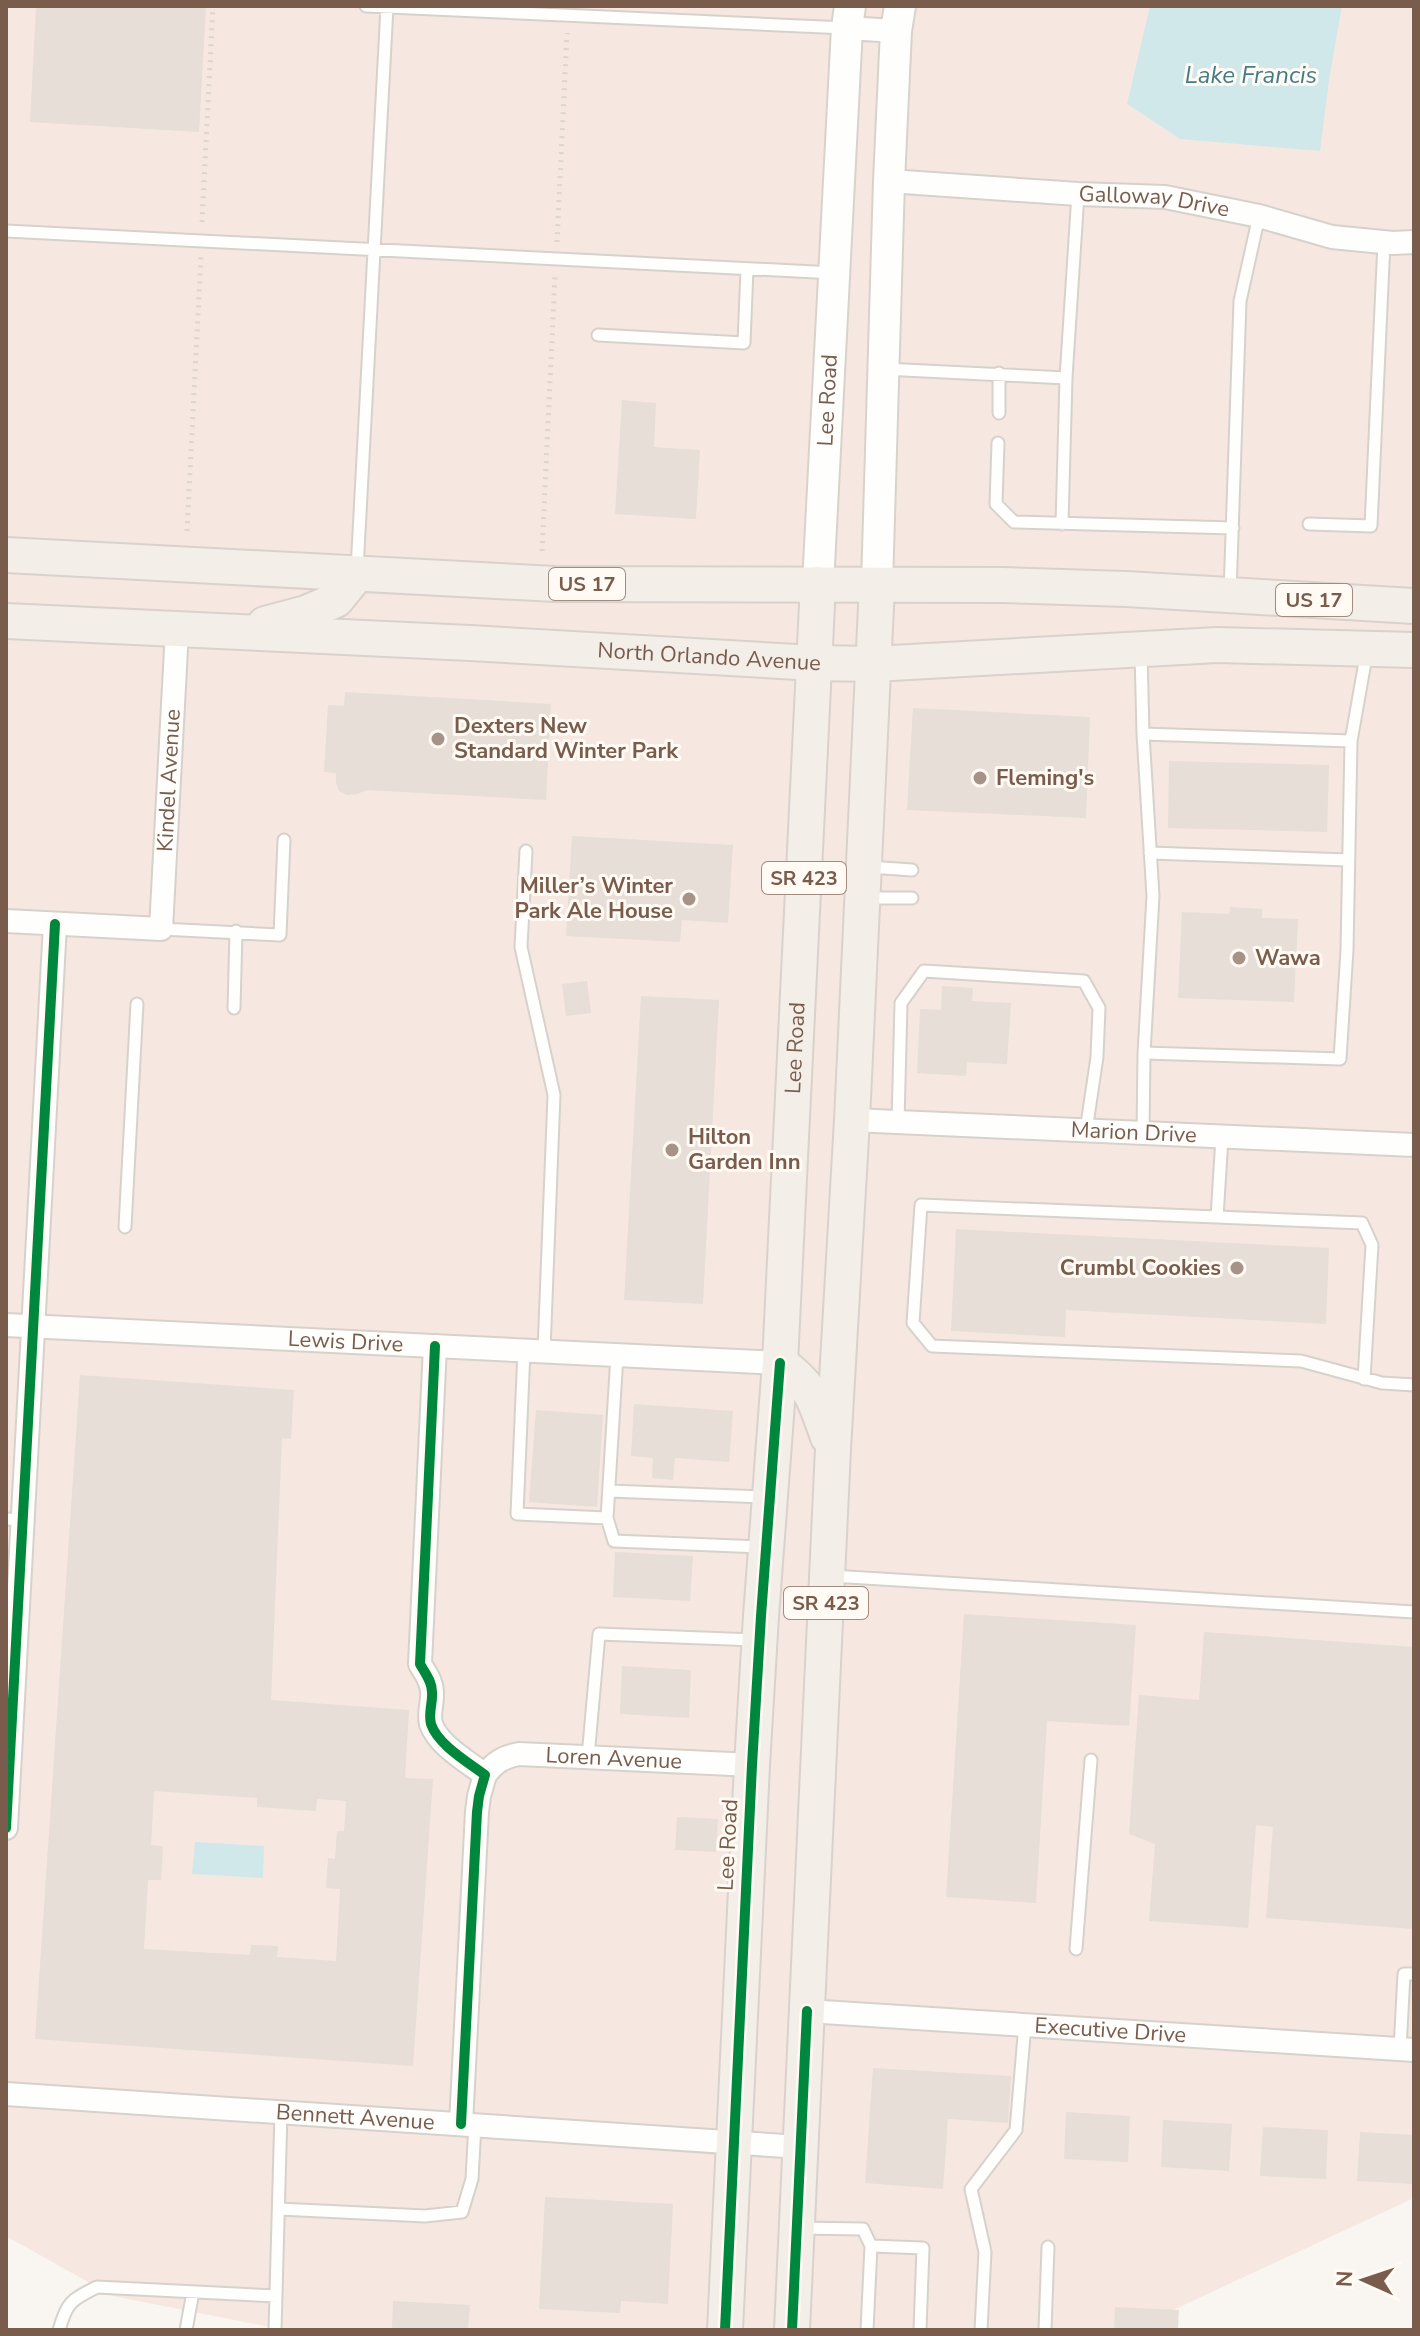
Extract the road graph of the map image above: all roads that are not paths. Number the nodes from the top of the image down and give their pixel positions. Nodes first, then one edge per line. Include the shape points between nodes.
1 (366, 6) edge
2 (387, 7) edge
3 (848, 17) edge
4 (898, 18) edge
5 (889, 181) junction
6 (1078, 194) junction
7 (1259, 216) junction
8 (6, 231) edge
9 (1384, 242) junction
10 (1414, 242) edge
11 (374, 250) junction
12 (747, 269) junction
13 (834, 274) junction
14 (598, 335) dead end
15 (883, 369) junction
16 (999, 373) junction
17 (1066, 378) junction
18 (999, 413) dead end
19 (998, 443) dead end
20 (1062, 524) junction
21 (1309, 524) dead end
22 (1233, 528) junction
23 (6, 555) edge
24 (357, 574) junction
25 (818, 584) junction
26 (877, 585) junction
27 (1230, 596) junction
28 (1414, 606) edge
29 (6, 621) edge
30 (177, 630) junction
31 (235, 633) junction
32 (1367, 648) junction
33 (1141, 649) junction
34 (1414, 650) edge
35 (815, 663) junction
36 (874, 664) junction
37 (1143, 734) junction
38 (1351, 741) junction
39 (284, 840) dead end
40 (526, 851) dead end
41 (1150, 853) junction
42 (1348, 860) junction
43 (912, 870) dead end
44 (864, 882) junction
45 (912, 898) dead end
46 (6, 921) edge
47 (55, 924) junction
48 (161, 929) junction
49 (236, 931) junction
50 (137, 1004) dead end
51 (234, 1008) dead end
52 (1144, 1053) junction
53 (852, 1120) junction
54 (898, 1122) junction
55 (1086, 1132) junction
56 (1143, 1134) junction
57 (1222, 1138) junction
58 (1414, 1145) edge
59 (1217, 1217) junction
60 (125, 1227) dead end
61 (6, 1325) edge
62 (34, 1326) junction
63 (435, 1346) junction
64 (534, 1351) junction
65 (617, 1355) junction
66 (780, 1363) junction
67 (1364, 1379) junction
68 (1414, 1385) edge
69 (833, 1449) junction
70 (609, 1491) junction
71 (770, 1497) junction
72 (607, 1518) junction
73 (14, 1519) edge
74 (766, 1547) junction
75 (827, 1576) junction
76 (1414, 1612) edge
77 (759, 1641) junction
78 (588, 1757) junction
79 (1091, 1760) dead end
80 (752, 1765) junction
81 (485, 1775) junction
82 (6, 1828) edge
83 (1076, 1949) dead end
84 (1414, 1974) edge
85 (807, 2011) junction
86 (1025, 2024) junction
87 (1407, 2050) edge
88 (6, 2094) edge
89 (281, 2112) junction
90 (468, 2124) junction
91 (734, 2141) junction
92 (800, 2147) junction
93 (279, 2209) junction
94 (796, 2227) junction
95 (871, 2246) junction
96 (1048, 2247) dead end
97 (193, 2292) junction
98 (276, 2296) junction
99 (59, 2330) edge
100 (186, 2330) edge
101 (275, 2330) edge
102 (725, 2330) edge
103 (792, 2330) edge
104 (867, 2330) edge
105 (920, 2330) edge
106 (981, 2330) edge
107 (1045, 2330) edge

1 - 2 lane
2 - 3 lane via 568,15
2 - 11 lane
3 - 4 street
3 - 13 street, Lee Road
4 - 5 street
5 - 6 street, Galloway Drive
5 - 15 street
6 - 7 street, Galloway Drive via 1165,197
6 - 17 lane
7 - 9 street, Galloway Drive via 1332,237
7 - 22 lane via 1240,301
8 - 11 lane
9 - 10 street, Galloway Drive
9 - 21 lane via 1371,526
11 - 12 lane
11 - 24 lane
12 - 13 lane
12 - 14 lane via 744,343
13 - 25 street, Lee Road
15 - 16 lane
15 - 26 street
16 - 17 lane
16 - 18 lane
17 - 20 lane
19 - 20 lane via 996,504 1014,522
20 - 22 lane
22 - 27 lane
23 - 24 main road, US 17
24 - 25 main road, US 17 via 555,584
24 - 31 main road via 336,600
25 - 26 main road, US 17
25 - 35 main road, Lee Road / SR 423
26 - 27 main road, US 17
26 - 36 main road, SR 423
27 - 28 main road, US 17
29 - 30 main road, North Orlando Avenue / US 17
30 - 31 main road, North Orlando Avenue / US 17
30 - 48 street, Kindel Avenue
31 - 35 main road, North Orlando Avenue / US 17
32 - 33 main road, North Orlando Avenue / US 17
32 - 34 main road, North Orlando Avenue / US 17
32 - 38 lane
33 - 36 main road, North Orlando Avenue / US 17
33 - 37 lane
35 - 36 main road, North Orlando Avenue / US 17
35 - 66 main road, Lee Road / SR 423
36 - 44 main road, SR 423
37 - 38 lane
37 - 41 lane
38 - 42 lane
39 - 49 lane via 280,935
40 - 64 lane via 521,947 554,1095
41 - 42 lane
41 - 52 lane via 1153,896
42 - 52 lane via 1340,1059
43 - 44 lane
44 - 45 lane
44 - 53 main road, SR 423
46 - 47 street
47 - 48 street
47 - 62 street
48 - 49 lane
49 - 51 lane
50 - 60 lane
52 - 56 lane
53 - 54 street, Marion Drive
53 - 69 main road, SR 423
54 - 55 street, Marion Drive
54 - 55 lane via 901,1003 924,971 1084,981 1099,1008
55 - 56 street, Marion Drive
56 - 57 street, Marion Drive
57 - 58 street, Marion Drive
57 - 59 lane
59 - 67 lane via 1362,1223 1372,1245
59 - 67 lane via 921,1205 913,1323 932,1346 1301,1361
61 - 62 street, Lewis Drive
62 - 63 street, Lewis Drive
62 - 73 street
63 - 64 street, Lewis Drive
63 - 81 street via 420,1664 431,1686 432,1726
64 - 65 street, Lewis Drive
64 - 72 lane via 517,1514
65 - 66 street, Lewis Drive
65 - 70 lane
66 - 69 main road via 813,1395
66 - 71 main road, Lee Road / SR 423
67 - 68 lane
69 - 75 main road, SR 423
70 - 71 lane
70 - 72 lane
71 - 74 main road, Lee Road / SR 423
72 - 74 lane via 614,1541
73 - 82 street
74 - 77 main road, Lee Road / SR 423
75 - 76 lane
75 - 85 main road, SR 423
77 - 78 lane via 599,1634
77 - 80 main road, Lee Road / SR 423
78 - 80 street, Loren Avenue
78 - 81 street, Loren Avenue via 519,1754 493,1764
79 - 83 lane
80 - 91 main road, Lee Road / SR 423
81 - 90 street via 477,1812
84 - 87 lane via 1404,1974
85 - 86 street, Executive Drive
85 - 92 main road, SR 423
86 - 87 street, Executive Drive
86 - 106 lane via 1016,2130 971,2189 985,2252
88 - 89 street, Bennett Avenue
89 - 90 street, Bennett Avenue
89 - 93 lane
90 - 91 street, Bennett Avenue
90 - 93 lane via 472,2179 462,2212 425,2216
91 - 92 street, Bennett Avenue
91 - 102 main road, Lee Road / SR 423
92 - 94 main road, SR 423
93 - 98 lane
94 - 95 lane via 863,2229
94 - 103 main road, SR 423
95 - 104 lane
95 - 105 lane via 923,2248
96 - 107 lane
97 - 98 lane
97 - 99 lane via 97,2287 66,2306
97 - 100 lane
98 - 101 lane

